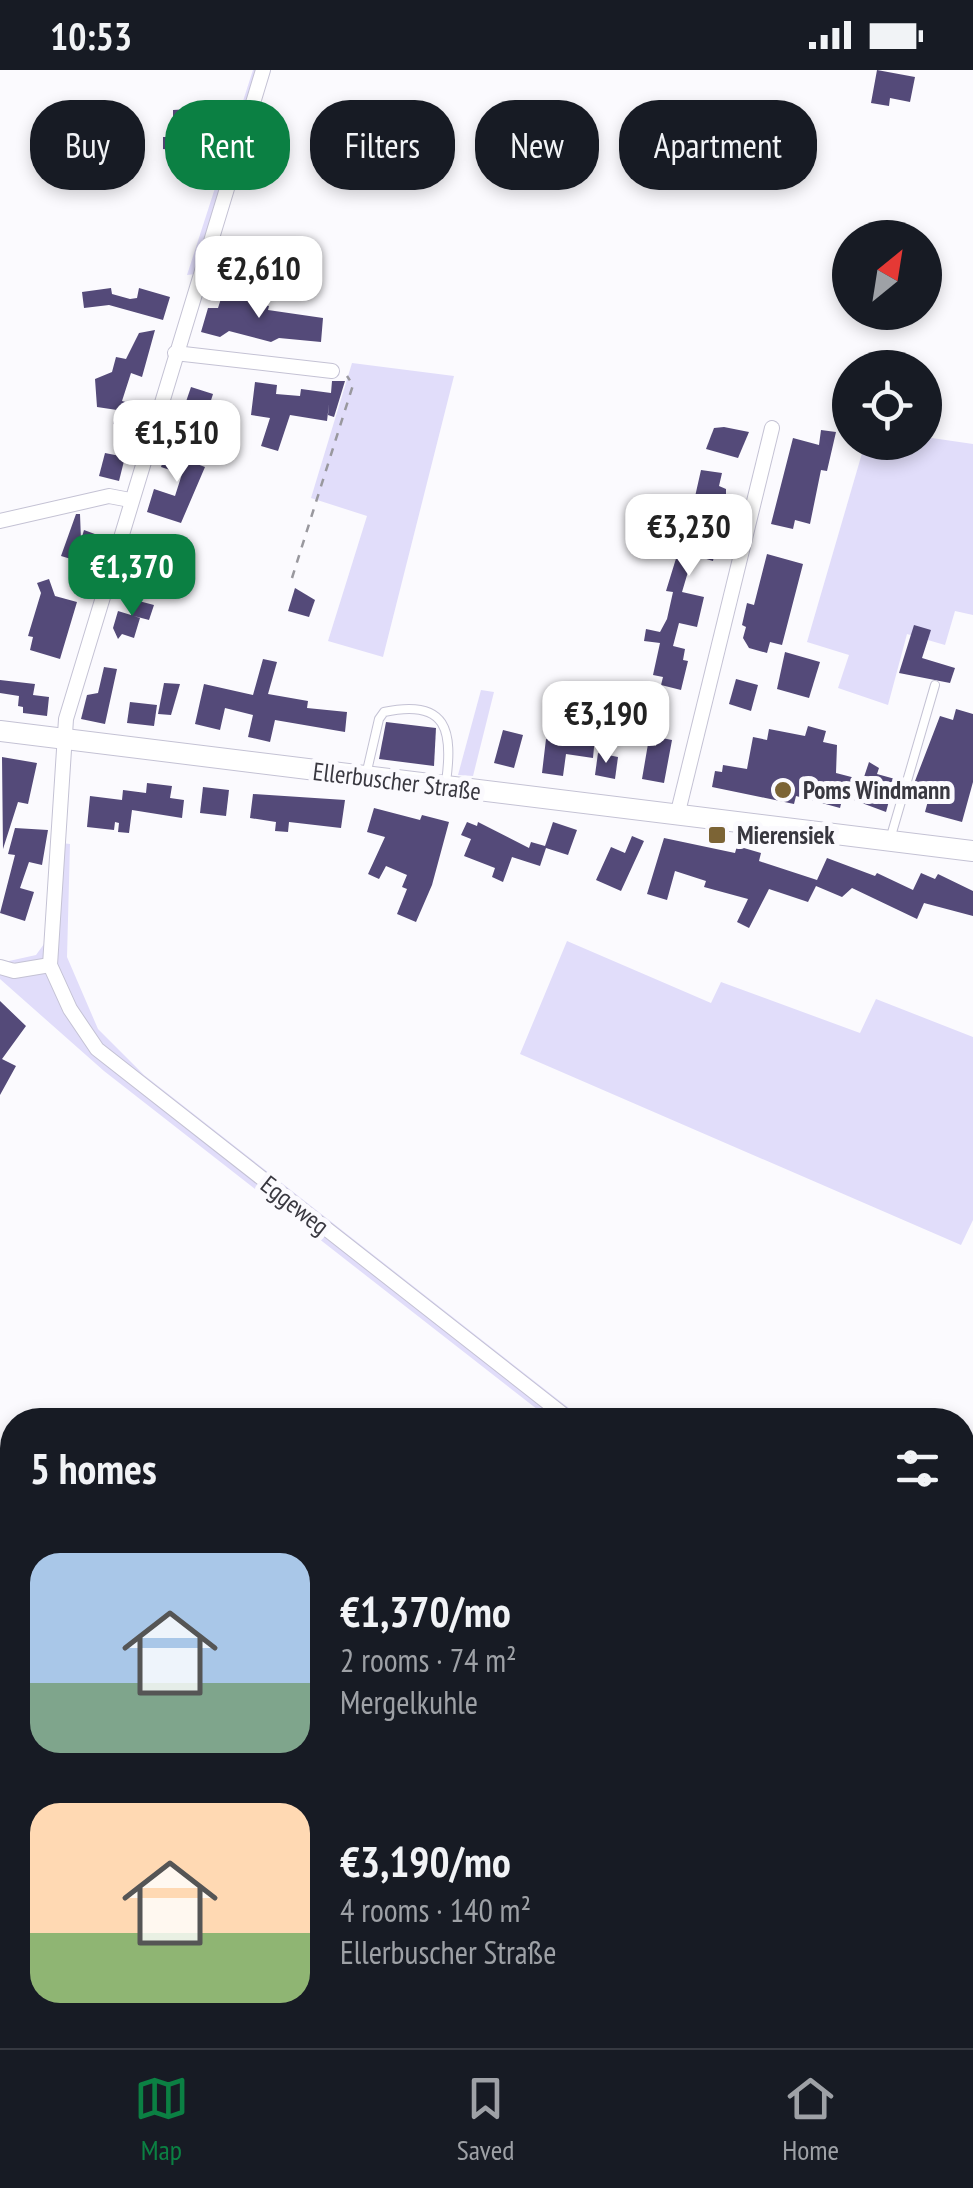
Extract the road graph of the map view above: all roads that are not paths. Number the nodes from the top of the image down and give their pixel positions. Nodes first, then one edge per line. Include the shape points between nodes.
1 (262, 70) edge
2 (175, 353) junction
3 (332, 371) road end
4 (772, 428) dead end
5 (130, 500) junction
6 (0, 521) edge
7 (934, 685) dead end
8 (0, 731) edge
9 (67, 740) junction
10 (366, 777) junction
11 (445, 787) junction
12 (677, 816) junction
13 (890, 841) junction
14 (973, 851) edge
15 (50, 965) junction
16 (0, 967) edge
17 (555, 1408) edge

1 - 2 street, Eggeweg
2 - 3 street
2 - 5 street, Eggeweg
4 - 12 street
5 - 6 street via 109,496
5 - 9 street, Eggeweg via 66,719
7 - 13 lane
8 - 9 main road, Ellerbuscher Straße
9 - 10 main road, Ellerbuscher Straße
9 - 15 street, Eggeweg
10 - 11 main road, Ellerbuscher Straße
10 - 11 lane via 379,719 395,710 438,717 446,725
11 - 12 main road, Ellerbuscher Straße
12 - 13 main road, Ellerbuscher Straße
13 - 14 main road, Ellerbuscher Straße
15 - 16 street via 14,972
15 - 17 street, Eggeweg via 98,1049

